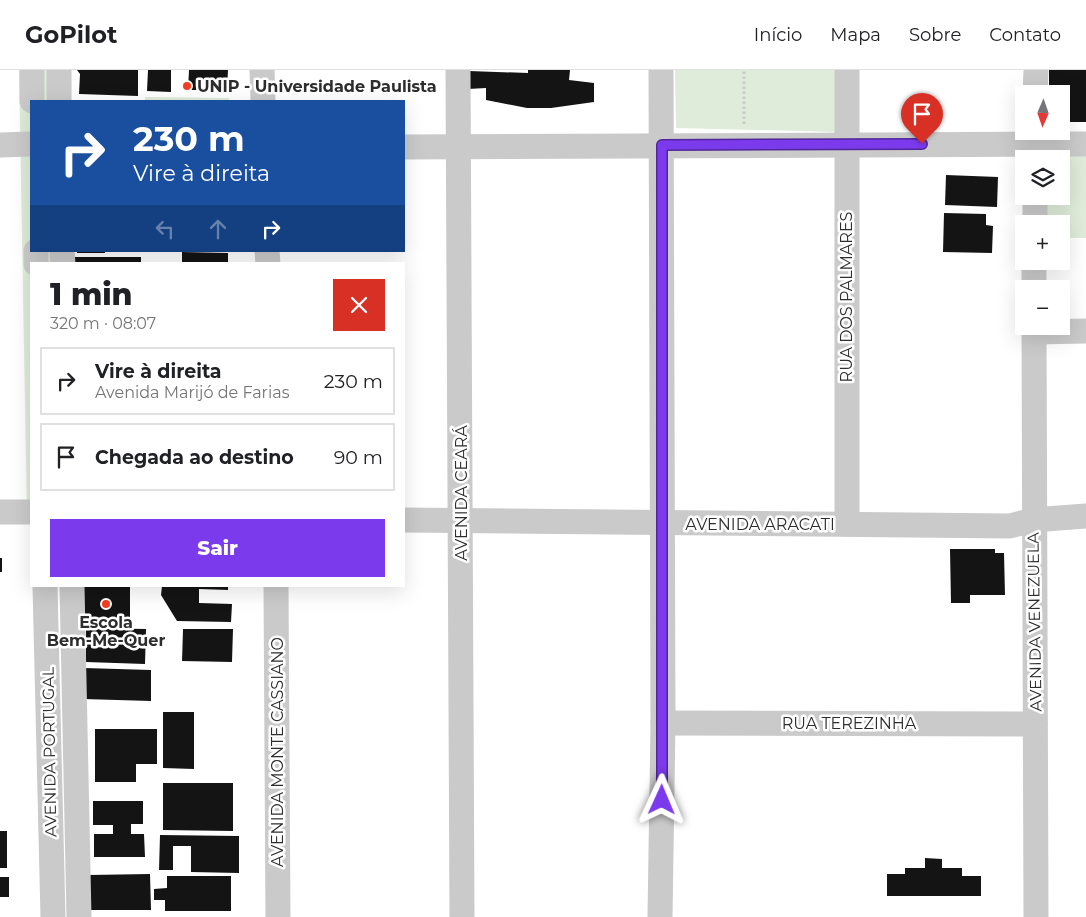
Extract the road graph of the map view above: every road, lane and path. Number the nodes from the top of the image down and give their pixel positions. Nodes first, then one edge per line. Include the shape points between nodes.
1 (32, 70) edge
2 (58, 70) edge
3 (262, 70) edge
4 (458, 70) edge
5 (661, 70) edge
6 (744, 70) edge
7 (847, 70) edge
8 (1036, 70) edge
9 (1035, 85) edge
10 (32, 100) edge
11 (59, 100) edge
12 (263, 100) edge
13 (744, 126) dead end
14 (30, 144) edge
15 (846, 144) junction
16 (1086, 144) edge
17 (662, 145) junction
18 (1035, 145) edge
19 (0, 146) edge
20 (458, 146) junction
21 (405, 147) edge
22 (1070, 330) edge
23 (1086, 331) edge
24 (1034, 335) edge
25 (0, 512) edge
26 (30, 512) edge
27 (1086, 516) edge
28 (405, 520) edge
29 (1033, 520) junction
30 (461, 522) junction
31 (661, 524) junction
32 (847, 524) junction
33 (45, 587) edge
34 (72, 587) edge
35 (276, 587) edge
36 (663, 723) junction
37 (1035, 724) junction
38 (53, 917) edge
39 (79, 917) edge
40 (278, 917) edge
41 (462, 917) edge
42 (660, 917) edge
43 (1036, 917) edge

1 - 10 street
2 - 11 street
3 - 12 street
4 - 20 street, AVENIDA CEARÁ
5 - 17 street
6 - 13 path
7 - 15 street, RUA DOS PALMARES
8 - 9 street
14 - 19 street
15 - 17 street
15 - 18 street
15 - 32 street, RUA DOS PALMARES
16 - 18 street
17 - 20 street
17 - 31 street
20 - 21 street
20 - 30 street, AVENIDA CEARÁ
22 - 23 street
24 - 29 street, AVENIDA VENEZUELA
25 - 26 street
27 - 29 street, AVENIDA ARACATI
28 - 30 street, AVENIDA ARACATI
29 - 32 street, AVENIDA ARACATI via 1010,526
29 - 37 street, AVENIDA VENEZUELA
30 - 31 street, AVENIDA ARACATI
30 - 41 street, AVENIDA CEARÁ
31 - 32 street, AVENIDA ARACATI
31 - 36 street
33 - 38 street, AVENIDA PORTUGAL
34 - 39 street, AVENIDA PORTUGAL
35 - 40 street, AVENIDA MONTE CASSIANO
36 - 37 street, RUA TEREZINHA
36 - 42 street
37 - 43 street, AVENIDA VENEZUELA

